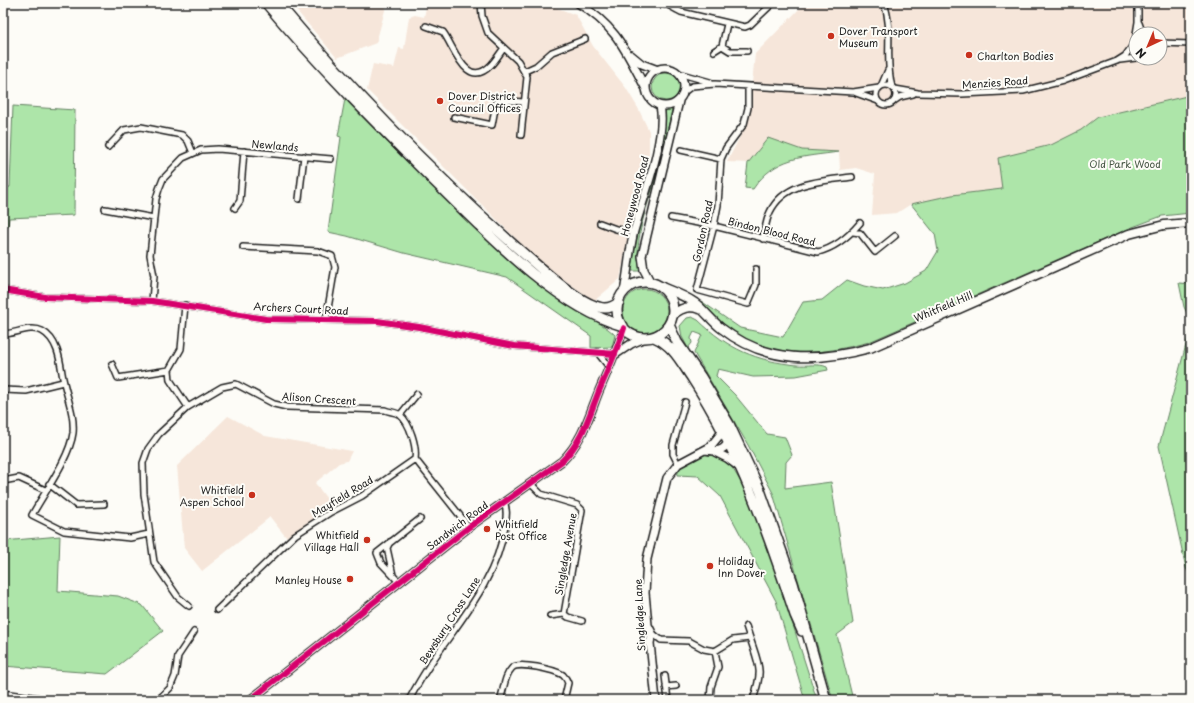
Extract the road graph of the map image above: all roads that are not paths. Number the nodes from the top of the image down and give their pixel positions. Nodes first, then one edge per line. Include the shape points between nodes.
1 (266, 3) edge
2 (278, 3) edge
3 (481, 3) edge
4 (578, 3) edge
5 (664, 3) edge
6 (679, 3) edge
7 (773, 3) edge
8 (884, 3) edge
9 (1138, 3) edge
10 (677, 10) junction
11 (1138, 22) junction
12 (727, 24) junction
13 (426, 26) dead end
14 (1137, 26) edge
15 (1140, 26) edge
16 (585, 40) dead end
17 (1168, 44) edge
18 (1191, 44) edge
19 (722, 46) junction
20 (504, 48) junction
21 (714, 51) dead end
22 (747, 51) dead end
23 (628, 52) junction
24 (1128, 52) edge
25 (1128, 59) edge
26 (1117, 61) junction
27 (888, 69) junction
28 (658, 70) junction
29 (525, 71) junction
30 (678, 73) junction
31 (715, 84) junction
32 (748, 86) junction
33 (880, 87) junction
34 (893, 88) junction
35 (646, 89) junction
36 (684, 92) junction
37 (853, 92) junction
38 (918, 93) junction
39 (679, 101) junction
40 (878, 101) junction
41 (523, 102) junction
42 (893, 102) junction
43 (660, 106) junction
44 (454, 117) dead end
45 (521, 135) dead end
46 (108, 147) dead end
47 (681, 150) dead end
48 (244, 151) junction
49 (193, 153) junction
50 (304, 156) junction
51 (331, 159) dead end
52 (721, 159) junction
53 (852, 177) dead end
54 (299, 199) dead end
55 (235, 208) dead end
56 (105, 209) dead end
57 (154, 218) junction
58 (671, 218) dead end
59 (600, 223) dead end
60 (860, 223) dead end
61 (1191, 223) edge
62 (714, 226) junction
63 (634, 232) junction
64 (853, 232) junction
65 (895, 236) dead end
66 (763, 239) junction
67 (243, 247) dead end
68 (756, 270) dead end
69 (655, 284) junction
70 (3, 290) edge
71 (624, 292) junction
72 (152, 300) junction
73 (619, 302) junction
74 (185, 305) junction
75 (594, 310) junction
76 (705, 313) junction
77 (672, 316) junction
78 (326, 320) junction
79 (669, 325) junction
80 (623, 327) junction
81 (3, 334) edge
82 (650, 337) junction
83 (597, 352) junction
84 (616, 354) junction
85 (112, 364) dead end
86 (609, 367) junction
87 (170, 370) junction
88 (63, 382) junction
89 (4, 390) dead end
90 (417, 394) dead end
91 (685, 402) dead end
92 (188, 407) junction
93 (400, 415) junction
94 (726, 428) junction
95 (729, 442) junction
96 (705, 450) junction
97 (715, 452) junction
98 (415, 459) junction
99 (678, 464) junction
100 (742, 470) junction
101 (3, 481) edge
102 (49, 484) junction
103 (531, 484) junction
104 (46, 490) junction
105 (504, 502) junction
106 (104, 504) dead end
107 (420, 519) dead end
108 (469, 527) junction
109 (149, 534) junction
110 (390, 542) junction
111 (393, 576) junction
112 (399, 582) junction
113 (189, 606) dead end
114 (217, 610) dead end
115 (564, 614) junction
116 (550, 616) dead end
117 (582, 622) dead end
118 (746, 626) dead end
119 (194, 632) dead end
120 (652, 633) junction
121 (750, 638) junction
122 (810, 647) junction
123 (714, 651) junction
124 (665, 676) dead end
125 (676, 686) dead end
126 (666, 687) junction
127 (3, 693) edge
128 (54, 700) edge
129 (158, 700) edge
130 (250, 700) edge
131 (409, 700) edge
132 (500, 700) edge
133 (564, 700) edge
134 (656, 700) edge
135 (668, 700) edge
136 (710, 700) edge
137 (753, 700) edge
138 (826, 700) edge

1 - 75 highway via 332,77 486,232 547,285
2 - 75 highway via 365,100 493,226 552,278
3 - 20 street via 484,26 491,37
4 - 23 street via 611,28
5 - 10 street
6 - 10 street
7 - 12 street via 750,25 744,27
8 - 27 street via 889,23
9 - 11 street
10 - 12 street
11 - 14 street
11 - 15 street
12 - 19 street
13 - 20 street via 443,32 464,68 473,72 488,67
16 - 29 street via 552,52 536,66
17 - 18 street
19 - 21 street
19 - 22 street via 730,51
20 - 29 street
23 - 28 street via 642,64
23 - 35 street
24 - 26 street, Menzies Road
25 - 26 street, Menzies Road
26 - 38 street, Menzies Road via 1063,81 1023,91
27 - 33 street
27 - 34 street
28 - 30 street via 669,68
28 - 35 street via 648,80
29 - 41 street via 527,80
30 - 31 street
30 - 36 street via 684,82
31 - 32 street
31 - 36 street via 692,86
32 - 37 street
32 - 52 street, Gordon Road via 748,108 744,124
33 - 34 street via 887,85
33 - 37 street
33 - 40 street via 876,93
34 - 38 street, Menzies Road
34 - 42 street via 896,97
35 - 43 street via 650,99
36 - 39 street
37 - 40 street
38 - 42 street, Menzies Road via 900,97
39 - 43 street via 670,106
39 - 69 street, Honeywood Road via 642,256 644,270
40 - 42 street via 886,105
41 - 44 street via 500,100 496,103 492,124
41 - 45 street
43 - 63 street, Honeywood Road via 662,124 658,144
46 - 49 street via 124,130 140,127 182,135
47 - 52 street
48 - 49 street, Newlands via 209,149
48 - 50 street, Newlands
48 - 55 street, Newlands via 240,201
49 - 57 street, Newlands via 175,165 163,180 156,199
50 - 51 street, Newlands
50 - 54 street, Newlands
52 - 62 street, Gordon Road
53 - 66 street via 806,184 790,190 771,211
56 - 57 street
57 - 72 street, Newlands via 150,255 154,276
58 - 62 street, Bindon Blood Road
59 - 63 street
60 - 64 street, Bindon Blood Road
61 - 76 main road, Whitfield Hill via 1164,225 1129,234 942,318 870,348 846,355 807,358 772,353 738,341
62 - 66 street, Bindon Blood Road
62 - 68 street, Gordon Road via 697,290 748,304 756,285
63 - 71 street, Honeywood Road
64 - 65 street via 860,233 875,252
64 - 66 street, Bindon Blood Road via 829,249 818,252
67 - 78 street via 318,251 332,256 335,267
69 - 71 highway via 637,284
69 - 76 main road, Whitfield Hill via 683,296
69 - 77 highway via 670,299 673,307
70 - 72 street, Archers Court Road via 45,296
71 - 73 highway
72 - 74 street, Archers Court Road
73 - 75 highway via 608,308
73 - 80 highway via 618,315
74 - 78 street, Archers Court Road via 266,319
74 - 87 street via 181,349
75 - 80 highway
76 - 77 main road, Whitfield Hill via 686,307
77 - 79 highway
78 - 83 street, Archers Court Road via 377,321 514,346
79 - 82 highway via 661,333
79 - 94 highway via 677,342 701,377
80 - 82 highway via 634,336
80 - 84 street, Sandwich Road
81 - 88 street via 30,330 44,332 52,340 59,355
82 - 84 street, Sandwich Road via 631,344
82 - 94 highway via 667,344 675,353
83 - 84 street, Archers Court Road
83 - 86 street
84 - 86 street, Sandwich Road
85 - 87 street via 118,378
86 - 103 street, Sandwich Road via 574,448 558,465
87 - 92 street via 170,380
88 - 89 street via 26,391
88 - 102 street via 71,410 73,433 65,456
90 - 93 street
91 - 99 street via 673,445 673,454
92 - 93 street, Alison Crescent via 215,390 236,384 274,404 287,407 385,410
92 - 109 street, Alison Crescent via 158,434 143,463
93 - 98 street via 414,440
94 - 95 highway
94 - 96 street, Singledge Lane via 715,443
94 - 122 highway via 753,474 778,536 802,612
95 - 97 street via 722,450
95 - 100 highway
96 - 97 street
96 - 99 street, Singledge Lane
97 - 100 street
98 - 108 street
98 - 114 street, Mayfield Road via 362,496 294,536
99 - 120 street, Singledge Lane via 667,478 647,559 646,599 648,625
100 - 122 highway via 771,542 795,615
101 - 104 street via 19,478
102 - 104 street
102 - 106 street via 76,505
103 - 105 street, Sandwich Road
103 - 115 street, Singledge Avenue via 541,494 577,505 582,510
104 - 109 street via 32,515 60,530 130,538
105 - 108 street, Sandwich Road
105 - 131 street, Bewsbury Cross Lane via 506,511 503,536 494,566 462,621 430,663
107 - 110 street
108 - 112 street, Sandwich Road
109 - 113 street, Alison Crescent via 154,562 178,597
110 - 111 street via 387,548
110 - 111 street via 377,553 378,558
111 - 112 street
112 - 130 street, Sandwich Road
115 - 116 street
115 - 117 street
118 - 121 street
119 - 129 street via 178,656 170,688
120 - 123 street via 661,640 689,641
120 - 134 street, Singledge Lane via 650,642
121 - 123 street via 734,640
121 - 137 street via 760,673 760,684
122 - 138 highway
123 - 136 street via 718,667 711,687
124 - 126 street
125 - 126 street
126 - 135 street
127 - 128 street
132 - 133 street via 508,673 513,666 520,664 564,675 568,683

